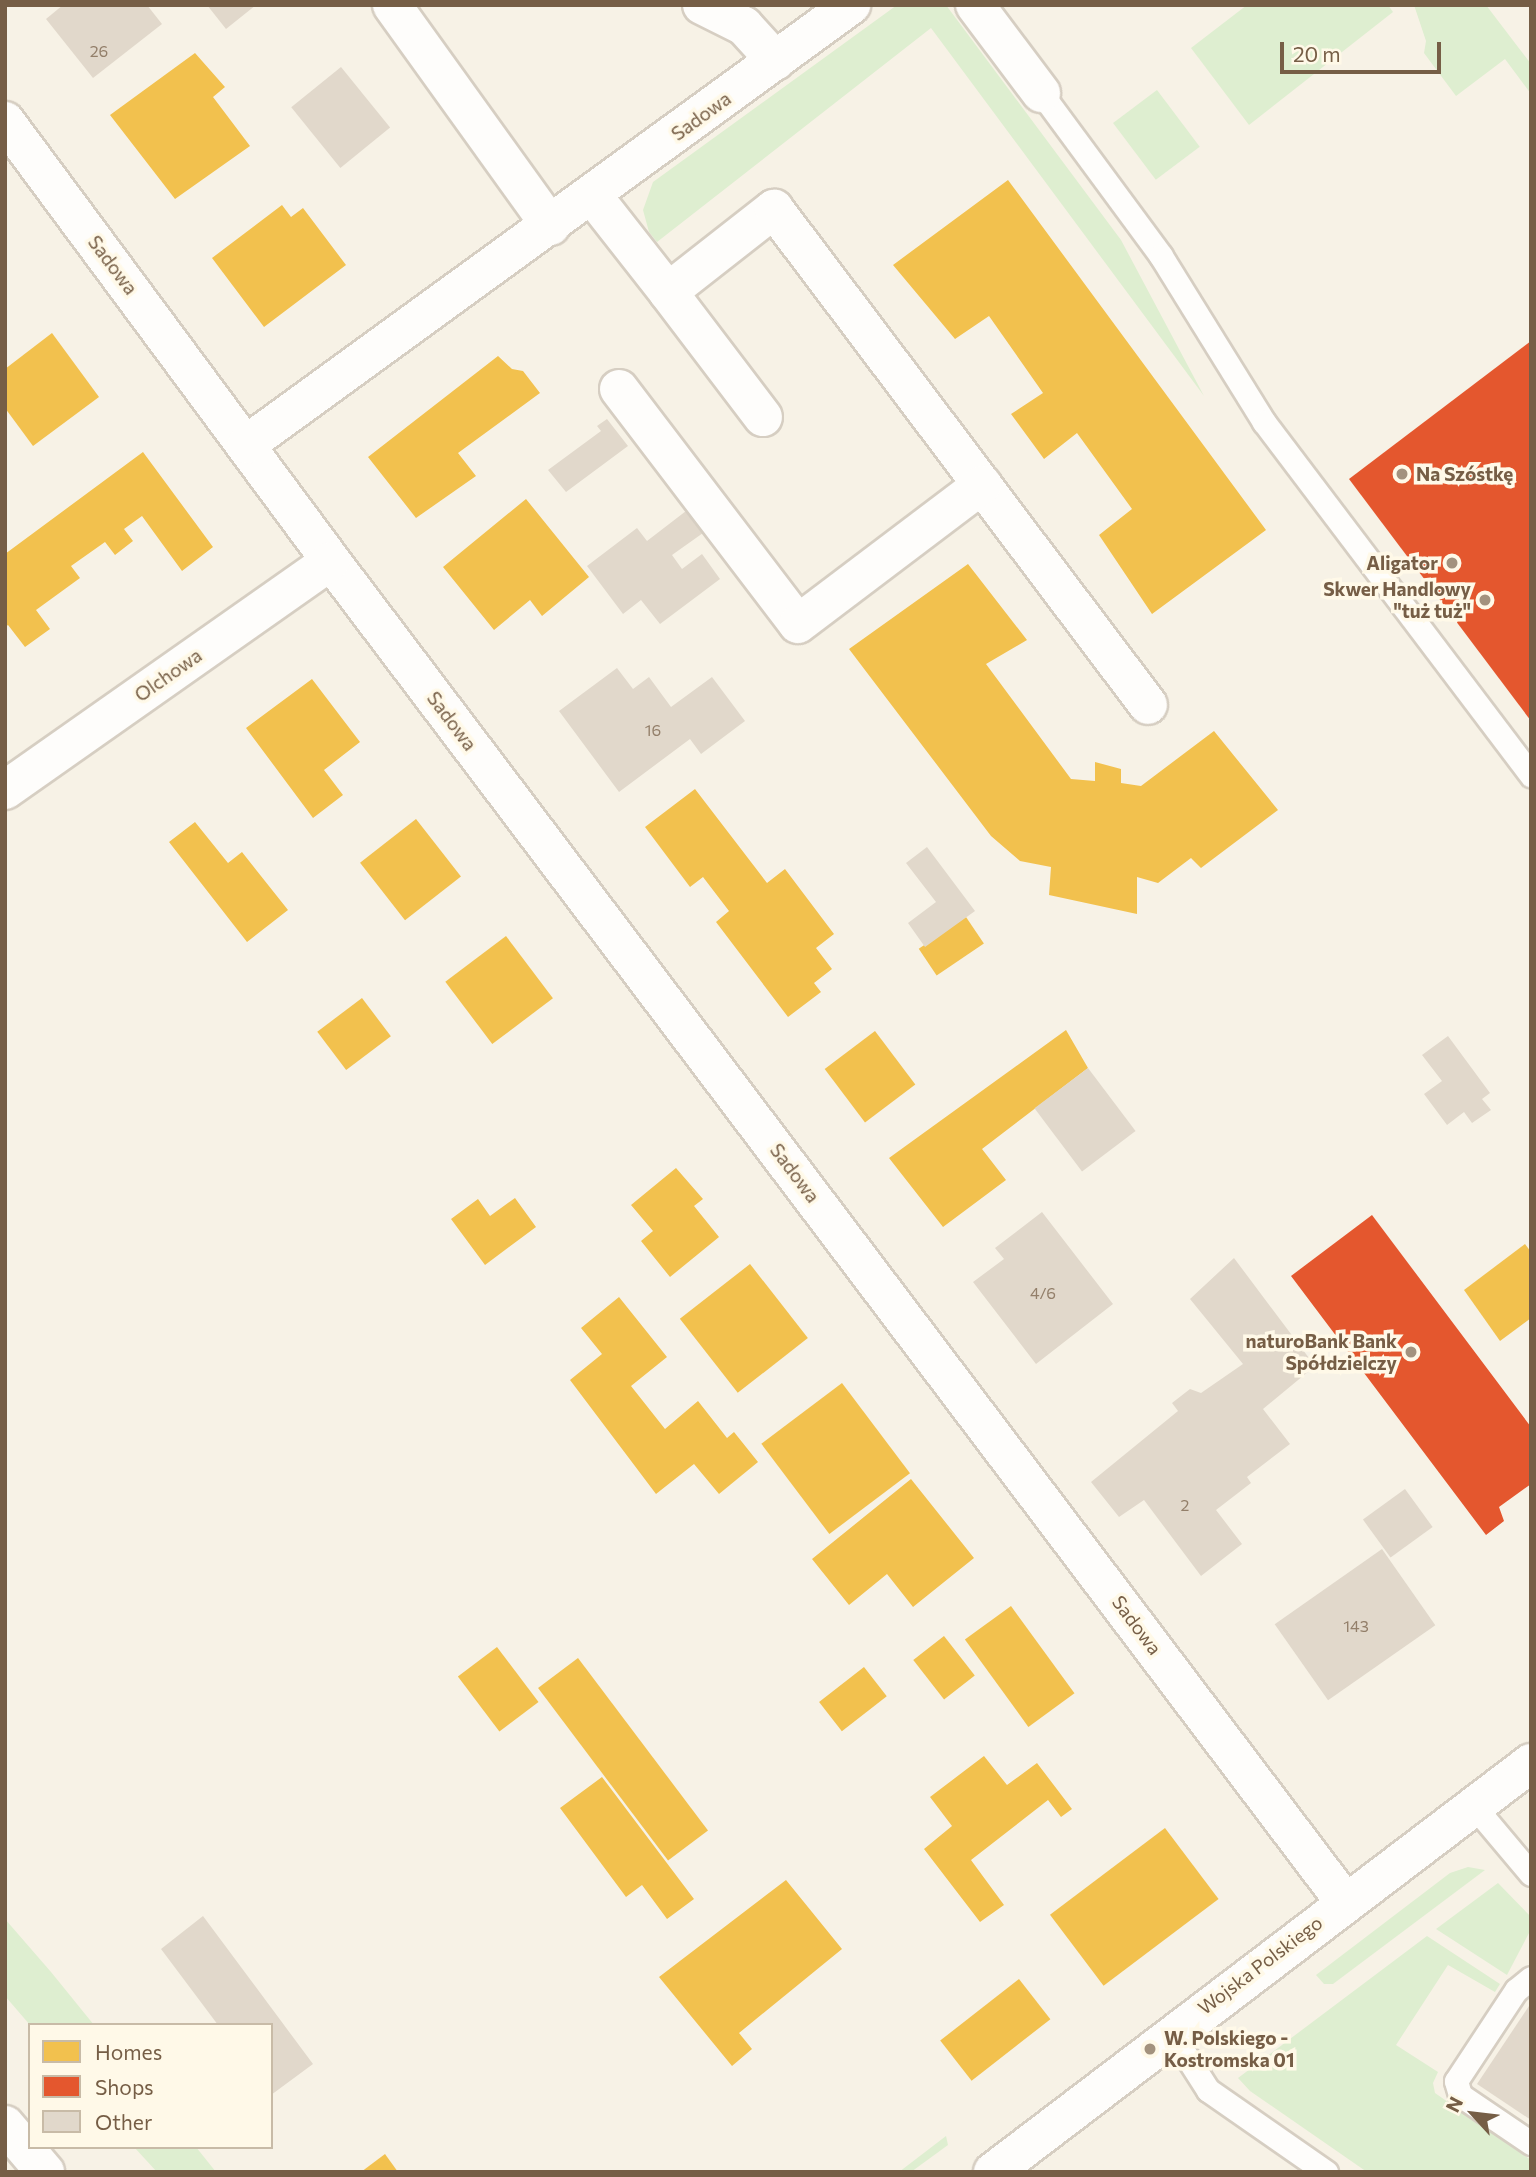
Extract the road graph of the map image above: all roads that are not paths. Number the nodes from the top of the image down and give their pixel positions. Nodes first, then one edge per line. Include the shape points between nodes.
1 (392, 5) edge
2 (702, 5) edge
3 (851, 5) edge
4 (975, 5) edge
5 (776, 61) junction
6 (1041, 93) joint
7 (5, 121) edge
8 (592, 195) junction
9 (551, 226) junction
10 (668, 292) junction
11 (619, 389) dead end
12 (762, 417) dead end
13 (247, 444) junction
14 (982, 485) junction
15 (331, 561) junction
16 (1148, 705) dead end
17 (1531, 775) edge
18 (5, 790) edge
19 (1531, 1763) edge
20 (1473, 1805) junction
21 (1531, 1874) edge
22 (1344, 1901) junction
23 (1531, 1979) edge
24 (1171, 2032) junction
25 (5, 2125) edge
26 (1531, 2143) edge
27 (46, 2172) edge
28 (993, 2172) edge
29 (1326, 2172) edge

1 - 9 street
2 - 5 street via 744,26
3 - 5 street, Sadowa
4 - 6 street
5 - 8 street, Sadowa
6 - 17 lane via 1161,256 1264,422
7 - 13 street, Sadowa
8 - 9 street, Sadowa
8 - 10 street
9 - 13 street, Sadowa
10 - 12 street
10 - 14 street via 774,209
11 - 14 street via 798,624
13 - 15 street, Sadowa
14 - 16 street
15 - 18 street, Olchowa
15 - 22 street, Sadowa
19 - 20 street, Wojska Polskiego
20 - 21 lane
20 - 22 street, Wojska Polskiego
22 - 24 street, Wojska Polskiego
23 - 26 lane via 1516,1990 1456,2081 1460,2095
24 - 28 street, Wojska Polskiego
24 - 29 lane via 1208,2090
25 - 27 street

